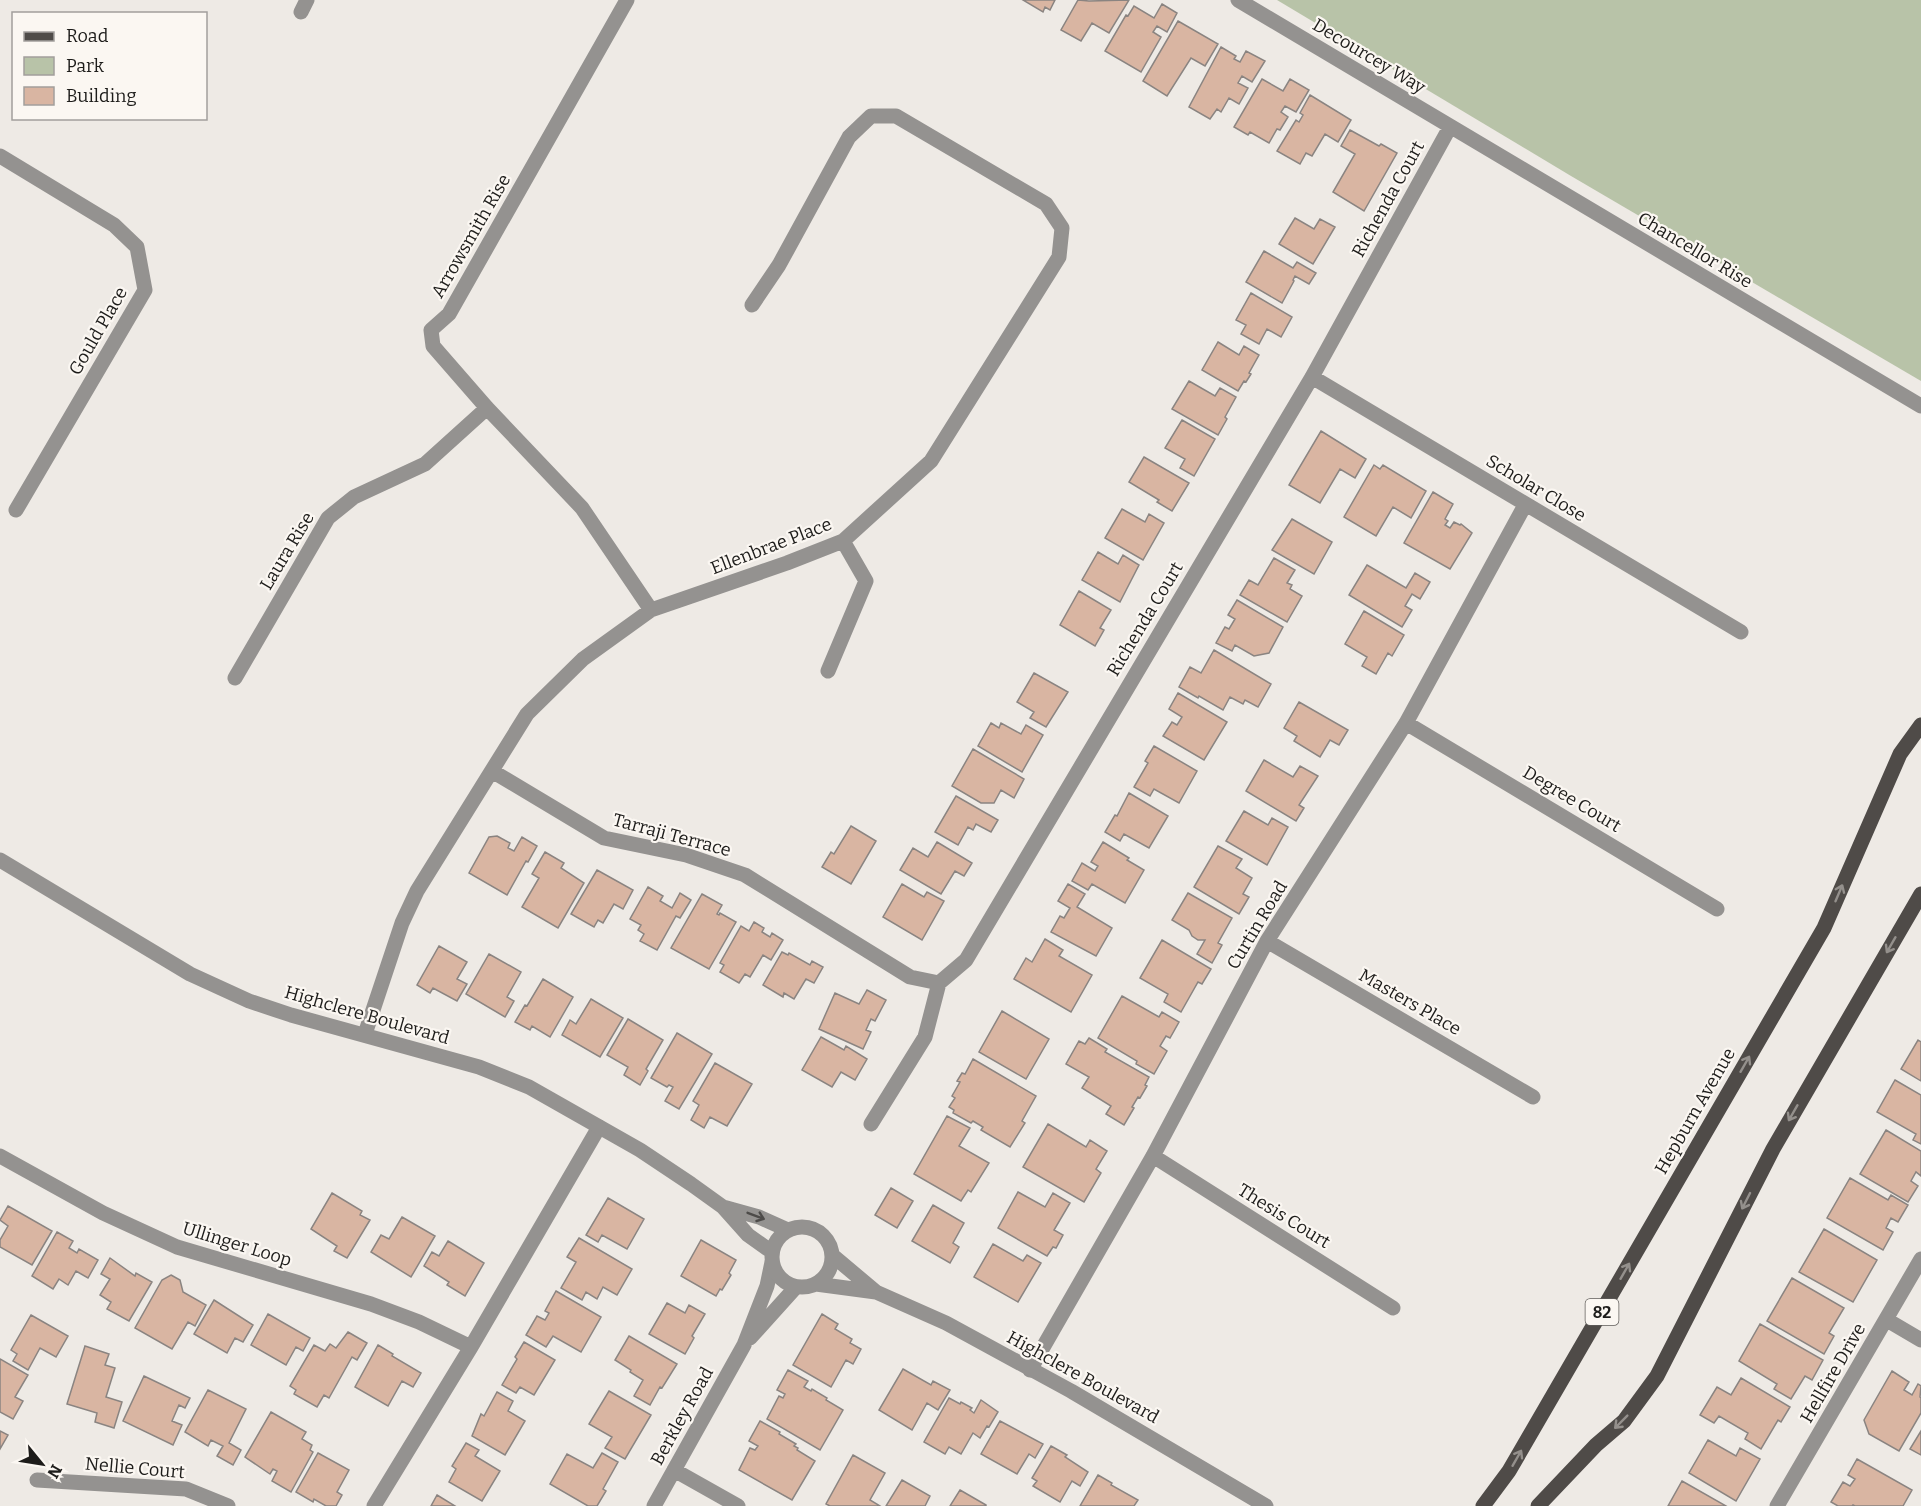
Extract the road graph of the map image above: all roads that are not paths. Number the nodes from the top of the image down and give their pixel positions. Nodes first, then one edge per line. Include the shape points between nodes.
1 (627, 0) edge
2 (1238, 0) edge
3 (1450, 127) junction
4 (0, 156) edge
5 (752, 305) dead end
6 (1312, 377) junction
7 (1921, 406) edge
8 (487, 408) junction
9 (1525, 505) junction
10 (16, 510) dead end
11 (843, 541) junction
12 (651, 610) junction
13 (1741, 632) dead end
14 (828, 671) dead end
15 (235, 678) dead end
16 (1406, 723) junction
17 (1921, 725) edge
18 (492, 771) junction
19 (0, 860) edge
20 (1921, 894) edge
21 (1717, 909) dead end
22 (1267, 941) junction
23 (939, 983) junction
24 (364, 1034) junction
25 (1533, 1097) dead end
26 (871, 1124) dead end
27 (599, 1127) junction
28 (0, 1156) edge
29 (1153, 1156) junction
30 (723, 1207) junction
31 (788, 1230) junction
32 (832, 1255) junction
33 (772, 1257) junction
34 (1921, 1259) edge
35 (816, 1284) junction
36 (796, 1287) junction
37 (876, 1292) junction
38 (1393, 1308) dead end
39 (1887, 1320) junction
40 (1921, 1340) edge
41 (744, 1345) junction
42 (471, 1347) junction
43 (1030, 1370) junction
44 (675, 1470) junction
45 (37, 1480) dead end
46 (228, 1506) edge
47 (374, 1506) edge
48 (654, 1506) edge
49 (738, 1506) edge
50 (1266, 1506) edge
51 (1484, 1506) edge
52 (1538, 1506) edge
53 (1777, 1506) edge

1 - 8 street, Arrowsmith Rise via 449,314 431,330 433,346
2 - 3 street, Decourcey Way
3 - 6 street, Richenda Court
3 - 7 street, Chancellor Rise
4 - 10 street, Gould Place via 114,225 137,247 145,290
5 - 11 street, Ellenbrae Place via 849,137 871,116 896,116 1046,204 1062,228 1059,257 931,461
6 - 9 street, Scholar Close
6 - 23 street, Richenda Court via 966,960
8 - 12 street, Arrowsmith Rise via 582,508
8 - 15 street, Laura Rise via 426,464 354,497 328,518
9 - 13 street, Scholar Close
9 - 16 street, Curtin Road
11 - 12 street, Ellenbrae Place
11 - 14 street via 866,581
12 - 18 street, Ellenbrae Place via 584,658 527,714
16 - 21 street, Degree Court
16 - 22 street, Curtin Road
51 -> 17 main road, Hepburn Avenue / 82 via 1509,1471 1824,928 1900,754
18 - 23 street, Tarraji Terrace via 604,838 686,855 745,876 910,977
18 - 24 street, Ellenbrae Place via 417,891
19 - 24 street, Highclere Boulevard via 220,989 291,1015
20 -> 52 main road via 1773,1149 1657,1376 1624,1421
22 - 25 street, Masters Place
22 - 29 street, Curtin Road
23 - 26 street via 925,1037
24 - 27 street, Highclere Boulevard via 479,1067 529,1087
27 - 30 street, Highclere Boulevard
27 - 42 street
28 - 42 street, Ullinger Loop via 103,1213 177,1247 371,1304
29 - 38 street, Thesis Court
29 - 43 street, Curtin Road
30 -> 31 street, Highclere Boulevard
30 - 33 street, Highclere Boulevard
31 - 32 street, Highclere Boulevard via 817,1230 825,1237
31 - 33 street via 775,1243
32 - 35 street via 828,1272
32 - 37 street, Highclere Boulevard
33 - 36 street, Highclere Boulevard via 780,1278
33 - 41 street, Berkley Road via 766,1286
34 - 39 street, Hellfire Drive
35 - 36 street, Highclere Boulevard
35 - 37 street, Highclere Boulevard
36 - 41 street, Berkley Road
37 - 43 street, Highclere Boulevard via 946,1323
39 - 40 street
39 - 53 street, Hellfire Drive
41 - 44 street, Berkley Road
42 - 47 street
43 - 50 street, Highclere Boulevard
44 - 48 street, Berkley Road
44 - 49 street
45 - 46 street, Nellie Court via 186,1489

